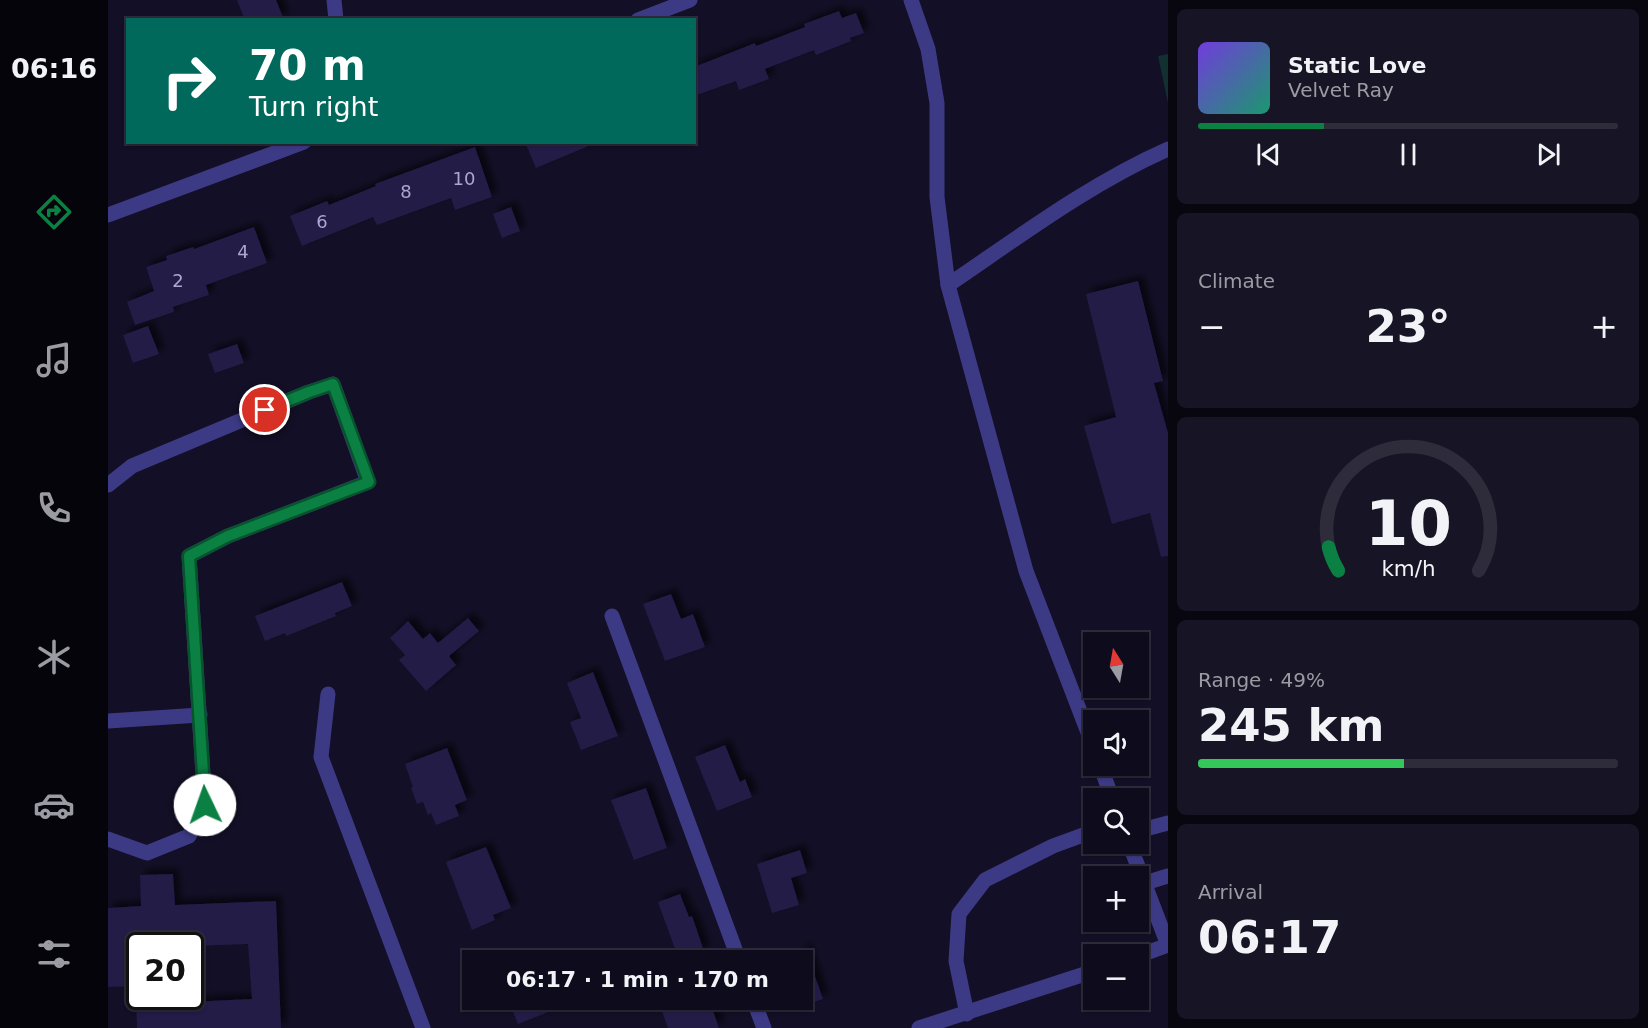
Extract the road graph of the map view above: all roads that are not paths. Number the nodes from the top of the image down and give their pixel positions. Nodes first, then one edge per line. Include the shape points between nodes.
1 (334, 0) edge
2 (690, 0) edge
3 (912, 0) edge
4 (336, 18) edge
5 (643, 18) edge
6 (299, 144) edge
7 (1168, 149) edge
8 (108, 215) edge
9 (948, 285) junction
10 (108, 485) edge
11 (612, 616) dead end
12 (328, 694) dead end
13 (200, 715) junction
14 (1083, 719) edge
15 (108, 721) edge
16 (1168, 823) edge
17 (1149, 828) edge
18 (1083, 835) edge
19 (108, 839) edge
20 (1168, 876) edge
21 (1149, 882) edge
22 (1149, 894) edge
23 (1168, 945) edge
24 (735, 950) edge
25 (1149, 952) edge
26 (1083, 975) edge
27 (757, 1010) edge
28 (967, 1014) junction
29 (423, 1028) edge
30 (764, 1028) edge
31 (919, 1028) edge

1 - 4 street
2 - 5 street
3 - 9 street via 928,49 937,103 937,198
6 - 8 street
7 - 9 street via 1072,201
9 - 14 street via 1026,571
10 - 13 street via 132,466 333,384 369,482 228,536 189,556
11 - 24 street
12 - 29 street via 321,757
13 - 15 street
13 - 19 street via 205,805 189,836 147,853
16 - 17 street
18 - 28 street via 985,880 959,914 956,962
20 - 21 street
22 - 23 street
23 - 25 street
26 - 28 street
27 - 30 street
28 - 31 street

